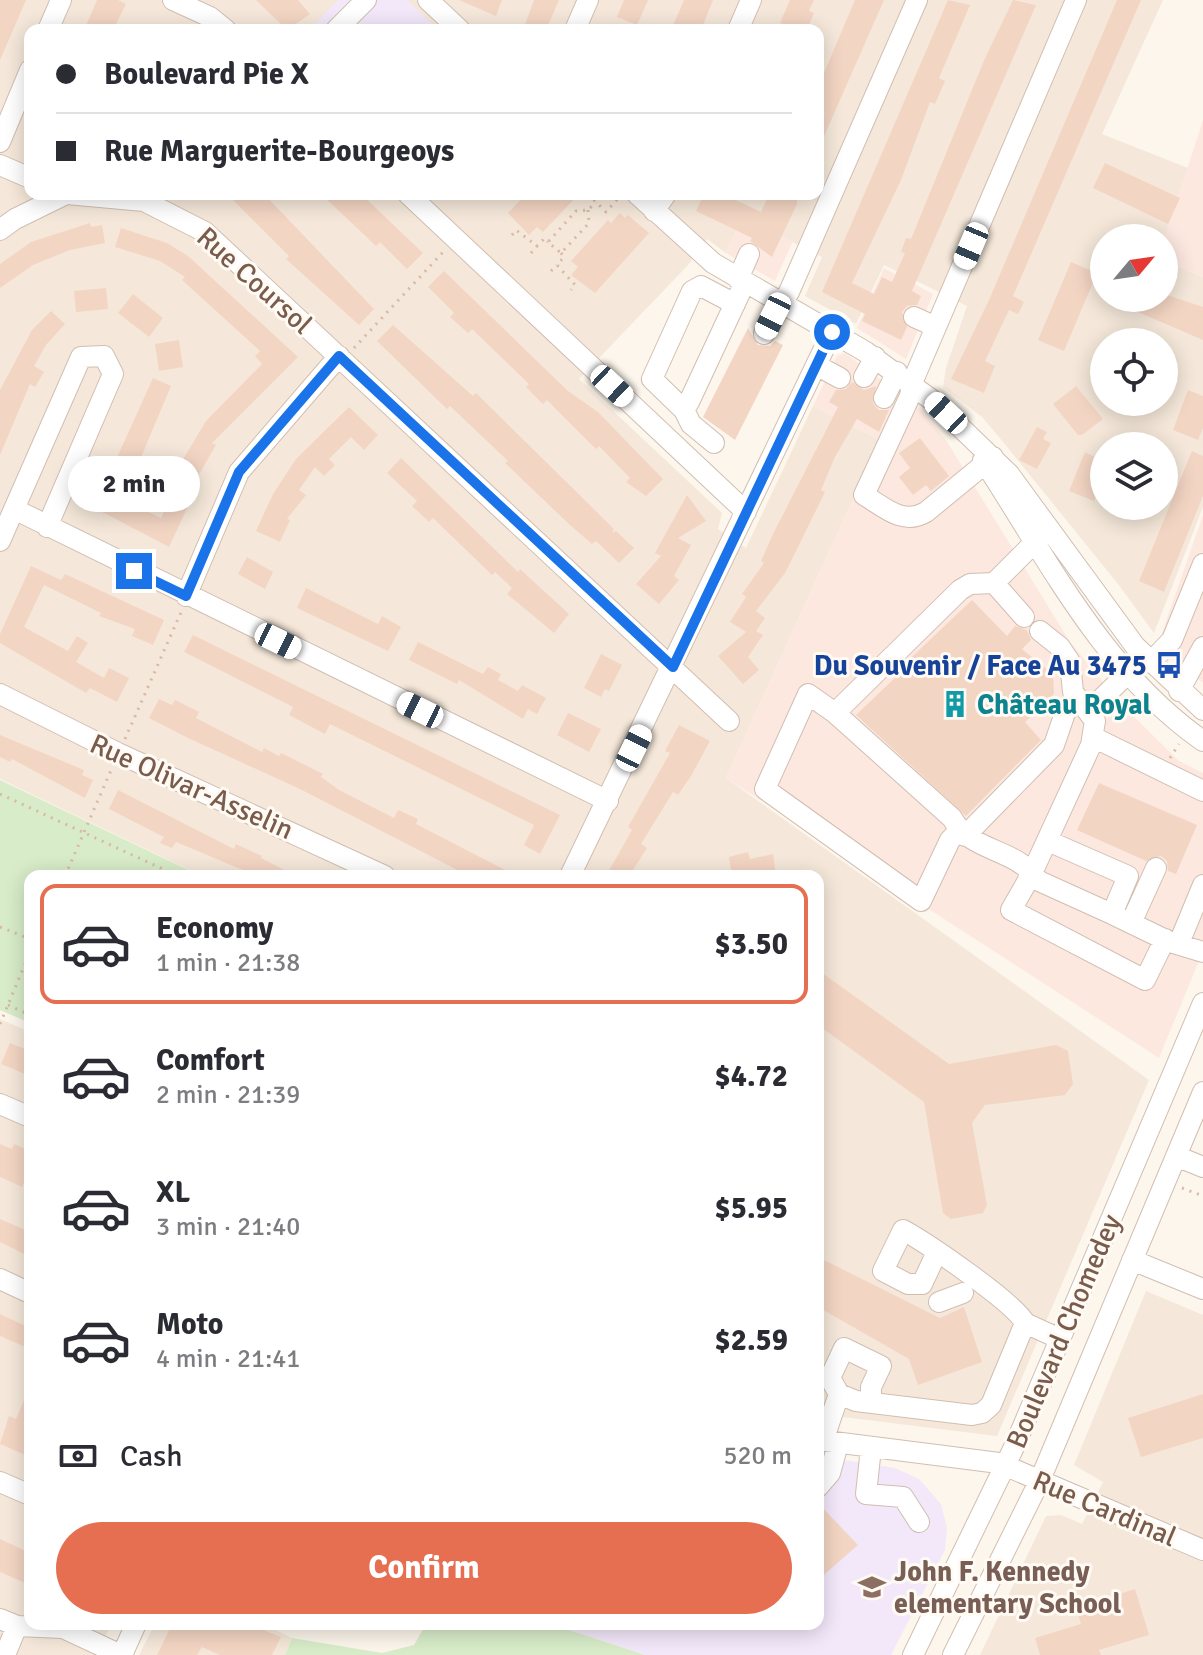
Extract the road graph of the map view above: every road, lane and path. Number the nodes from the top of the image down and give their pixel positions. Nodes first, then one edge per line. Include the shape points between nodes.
1 (61, 0) edge
2 (173, 0) edge
3 (366, 0) edge
4 (428, 0) edge
5 (588, 0) edge
6 (751, 0) edge
7 (917, 0) edge
8 (1076, 0) edge
9 (51, 24) edge
10 (219, 24) edge
11 (342, 24) edge
12 (454, 24) edge
13 (578, 24) edge
14 (741, 24) edge
15 (24, 84) edge
16 (0, 142) edge
17 (0, 165) edge
18 (24, 175) edge
19 (54, 200) edge
20 (133, 200) edge
21 (414, 200) edge
22 (622, 200) edge
23 (596, 202) joint
24 (660, 202) edge
25 (588, 210) junction
26 (0, 230) edge
27 (512, 235) dead end
28 (548, 242) junction
29 (537, 246) junction
30 (447, 248) dead end
31 (531, 253) dead end
32 (561, 253) junction
33 (749, 254) dead end
34 (557, 265) junction
35 (551, 271) dead end
36 (742, 281) junction
37 (571, 290) dead end
38 (735, 304) junction
39 (783, 304) junction
40 (914, 317) dead end
41 (868, 327) dead end
42 (936, 327) junction
43 (832, 332) junction
44 (764, 334) dead end
45 (867, 352) junction
46 (345, 353) junction
47 (816, 365) junction
48 (864, 377) dead end
49 (904, 377) junction
50 (840, 378) dead end
51 (884, 398) dead end
52 (684, 410) junction
53 (714, 443) dead end
54 (989, 460) junction
55 (14, 509) junction
56 (746, 512) junction
57 (47, 527) junction
58 (1043, 534) junction
59 (0, 541) edge
60 (1203, 564) edge
61 (994, 583) junction
62 (185, 602) junction
63 (1024, 617) dead end
64 (1040, 631) dead end
65 (1096, 635) junction
66 (1203, 647) edge
67 (1067, 656) junction
68 (1150, 663) junction
69 (673, 667) junction
70 (1126, 675) junction
71 (1179, 691) junction
72 (0, 694) edge
73 (1083, 704) junction
74 (1203, 710) edge
75 (835, 713) junction
76 (729, 721) dead end
77 (1093, 737) junction
78 (125, 740) dead end
79 (1181, 741) dead end
80 (1203, 741) edge
81 (1172, 754) dead end
82 (115, 761) dead end
83 (1203, 791) edge
84 (0, 794) edge
85 (608, 801) junction
86 (85, 833) junction
87 (962, 834) junction
88 (1048, 841) junction
89 (1156, 868) dead end
90 (68, 870) edge
91 (165, 870) edge
92 (372, 870) edge
93 (573, 870) edge
94 (1032, 873) junction
95 (1203, 885) edge
96 (1112, 914) junction
97 (1131, 923) junction
98 (0, 927) edge
99 (24, 937) edge
100 (1172, 941) junction
101 (1203, 952) edge
102 (24, 966) edge
103 (1203, 1003) edge
104 (7, 1005) junction
105 (24, 1012) edge
106 (0, 1024) edge
107 (1203, 1092) edge
108 (0, 1104) edge
109 (24, 1114) edge
110 (1176, 1156) junction
111 (1203, 1167) edge
112 (1179, 1186) dead end
113 (1203, 1196) edge
114 (937, 1252) dead end
115 (1132, 1260) junction
116 (0, 1279) edge
117 (1203, 1289) edge
118 (24, 1290) edge
119 (963, 1293) dead end
120 (939, 1302) dead end
121 (1025, 1323) junction
122 (1060, 1339) junction
123 (839, 1394) junction
124 (871, 1403) junction
125 (826, 1441) edge
126 (871, 1448) junction
127 (1006, 1466) junction
128 (824, 1480) edge
129 (1040, 1480) junction
130 (0, 1482) edge
131 (24, 1492) edge
132 (919, 1522) dead end
133 (1203, 1550) edge
134 (8, 1622) edge
135 (67, 1630) edge
136 (133, 1630) edge
137 (5, 1655) edge
138 (122, 1655) edge
139 (913, 1655) edge
140 (953, 1655) edge

1 - 9 street
2 - 10 street
3 - 11 street
4 - 12 street
5 - 13 street
6 - 14 street
7 - 39 street
8 - 42 street
15 - 16 street
17 - 18 street
19 - 26 street, Rue Coursol
20 - 46 street, Rue Coursol via 205,232
21 - 56 street
22 - 23 path via 606,212
23 - 25 path
24 - 36 street via 702,255
25 - 28 path via 576,211
25 - 32 path via 589,223
27 - 29 path via 516,230
28 - 29 path via 545,238
28 - 32 path
29 - 31 path
30 - 46 path
32 - 34 path via 564,257
33 - 36 street
34 - 35 path
34 - 37 path via 575,285
36 - 38 street
36 - 39 street
38 - 52 street
38 - 52 street via 701,286 692,291 652,379
39 - 43 street
39 - 44 street
40 - 42 street
41 - 45 street
42 - 49 street
43 - 45 street
43 - 47 street
45 - 48 street
45 - 49 street
46 - 62 street via 239,472
46 - 69 street, Rue Coursol
47 - 50 street
47 - 56 street via 814,391
49 - 51 street
49 - 54 street via 961,427
49 - 54 street via 910,396 864,495 913,518
52 - 53 street via 694,427
54 - 58 street
55 - 57 street
55 - 57 street via 81,357 104,356 113,374
55 - 59 street
56 - 69 street
57 - 62 street
58 - 61 street
58 - 65 street
58 - 68 street
60 - 68 street via 1172,640
61 - 63 street
61 - 75 street via 960,590
62 - 78 path
62 - 85 street
64 - 67 street
65 - 67 street
65 - 70 street
66 - 71 street
67 - 73 street
68 - 71 street
69 - 76 street, Rue Coursol
69 - 85 street
70 - 73 street
70 - 80 street
71 - 74 street
72 - 92 street, Rue Olivar-Asselin
73 - 77 street via 1095,721
73 - 87 street via 1065,713 1054,745
75 - 87 street via 952,818
75 - 87 street via 808,694 765,789 921,901 950,840
77 - 83 street
77 - 88 street
79 - 81 path
82 - 86 path
84 - 86 path
85 - 93 street
86 - 90 path
86 - 91 path
87 - 94 street
88 - 94 street
88 - 96 street via 1128,876
89 - 97 street
94 - 96 street
94 - 100 street via 1011,910 1145,980
95 - 100 street
96 - 97 street
97 - 100 street
98 - 99 path
100 - 101 street
102 - 104 path
103 - 122 street, Boulevard Chomedey
104 - 105 path
104 - 106 path
107 - 110 street, Boulevard Chomedey
108 - 109 street
110 - 111 street
110 - 115 street, Boulevard Chomedey
112 - 113 path
114 - 121 street via 1012,1306
115 - 117 street
115 - 129 street, Boulevard Chomedey
116 - 118 street
119 - 120 street
121 - 122 street
121 - 124 street via 991,1405 982,1413
122 - 127 street, Boulevard Chomedey
123 - 124 street
123 - 124 street via 830,1378 844,1348 881,1366 871,1387
123 - 125 street
125 - 126 street, Rue Cardinal
125 - 128 street via 830,1473
126 - 127 street, Rue Cardinal
126 - 132 street via 866,1494 903,1497
127 - 129 street, Rue Cardinal
127 - 139 street, Boulevard Chomedey
129 - 133 street, Rue Cardinal
129 - 140 street, Boulevard Chomedey
130 - 131 street
134 - 137 street
135 - 138 street
136 - 138 street

